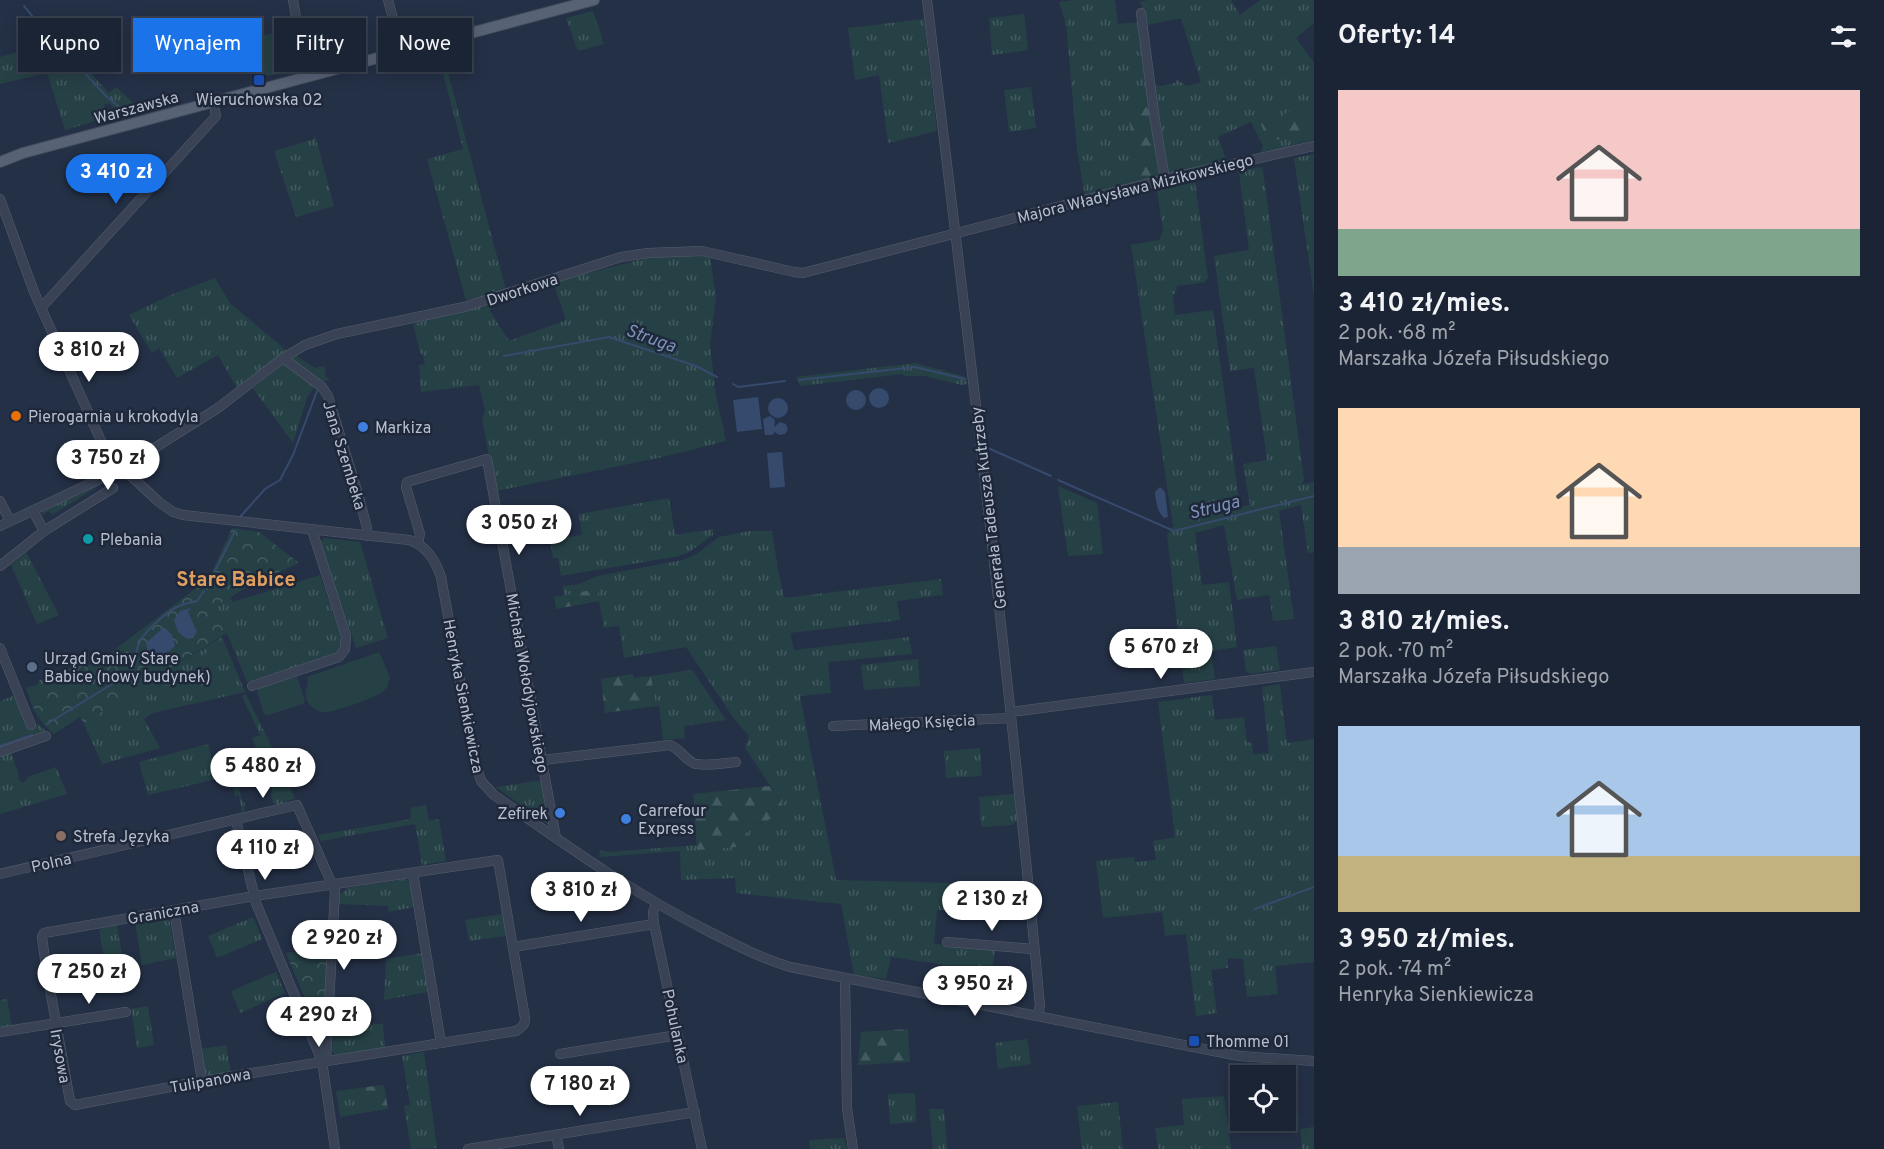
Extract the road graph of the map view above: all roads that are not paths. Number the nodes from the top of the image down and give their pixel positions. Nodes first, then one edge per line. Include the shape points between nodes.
1 (294, 0) edge
2 (388, 0) edge
3 (594, 0) edge
4 (927, 0) edge
5 (1141, 13) dead end
6 (393, 18) edge
7 (472, 33) edge
8 (378, 58) edge
9 (306, 77) junction
10 (215, 111) dead end
11 (1314, 146) edge
12 (0, 162) edge
13 (1165, 179) junction
14 (0, 199) edge
15 (11, 225) junction
16 (0, 230) edge
17 (956, 232) junction
18 (41, 308) junction
19 (283, 358) junction
20 (121, 469) junction
21 (113, 488) dead end
22 (0, 501) edge
23 (33, 511) junction
24 (10, 521) junction
25 (0, 526) edge
26 (312, 530) junction
27 (44, 531) junction
28 (367, 536) junction
29 (418, 543) junction
30 (0, 566) edge
31 (0, 648) edge
32 (1314, 672) edge
33 (252, 686) dead end
34 (1011, 715) junction
35 (31, 725) dead end
36 (833, 726) dead end
37 (46, 736) dead end
38 (0, 752) edge
39 (543, 760) junction
40 (736, 762) dead end
41 (236, 820) junction
42 (556, 838) junction
43 (413, 873) junction
44 (0, 874) edge
45 (332, 885) junction
46 (254, 896) junction
47 (656, 904) junction
48 (174, 910) junction
49 (654, 924) junction
50 (43, 934) joint
51 (947, 942) dead end
52 (513, 947) junction
53 (1033, 949) junction
54 (845, 978) junction
55 (126, 1012) dead end
56 (1037, 1016) junction
57 (56, 1024) junction
58 (0, 1032) edge
59 (678, 1035) junction
60 (441, 1043) junction
61 (560, 1054) dead end
62 (324, 1061) junction
63 (1314, 1061) edge
64 (202, 1081) junction
65 (75, 1105) joint
66 (695, 1112) junction
67 (556, 1135) junction
68 (335, 1149) edge
69 (468, 1149) edge
70 (559, 1149) edge
71 (702, 1149) edge
72 (854, 1149) edge

1 - 9 street
2 - 6 street
3 - 7 main road, Warszawska
4 - 17 street, Generała Tadeusza Kutrzeby
5 - 13 street
8 - 9 main road, Warszawska
9 - 12 main road, Warszawska
10 - 18 street via 216,116
11 - 13 street, Majora Władysława Mizikowskiego
13 - 17 street, Majora Władysława Mizikowskiego
14 - 15 street
15 - 16 street
15 - 18 street
17 - 19 street, Dworkowa via 803,273 702,251 621,257 464,307 337,334
17 - 34 street, Generała Tadeusza Kutrzeby
18 - 20 street via 107,454
19 - 20 street, Dworkowa via 218,408
19 - 28 street, Jana Szembeka via 322,387 328,396
20 - 23 street, Dworkowa
20 - 26 street via 178,514
21 - 27 street
22 - 24 street
23 - 24 street, Dworkowa
23 - 27 street
24 - 25 street, Dworkowa
26 - 28 street
26 - 33 street via 346,636 345,649 339,657
27 - 30 street
28 - 29 street
29 - 39 street, Michała Wołodyjowskiego via 420,534 407,482 487,459
29 - 42 street, Henryka Sienkiewicza via 436,561 441,577 481,781 494,795
31 - 35 street
32 - 34 street, Małego Księcia
34 - 36 street, Małego Księcia
34 - 53 street, Generała Tadeusza Kutrzeby
37 - 38 street
39 - 40 street via 670,745 698,764
39 - 42 street, Michała Wołodyjowskiego
41 - 44 street, Polna
41 - 45 street, Polna via 297,805
41 - 46 street
42 - 47 street, Henryka Sienkiewicza
43 - 45 street, Graniczna
43 - 52 street, Graniczna via 498,860
43 - 60 street
45 - 46 street, Graniczna
45 - 62 street via 335,891
46 - 48 street, Graniczna
46 - 62 street
47 - 49 street, Pohulanka
47 - 54 street, Henryka Sienkiewicza via 757,956
48 - 50 street, Graniczna
48 - 64 street
49 - 52 street
49 - 59 street, Pohulanka
50 - 57 street, Irysowa
51 - 53 street
52 - 60 street, Tulipanowa via 523,1026
53 - 56 street, Generała Tadeusza Kutrzeby via 1040,1006
54 - 56 street, Henryka Sienkiewicza
54 - 72 street via 847,1108
55 - 57 street
56 - 63 street, Henryka Sienkiewicza via 1239,1056
57 - 58 street
57 - 65 street, Irysowa via 69,1099
59 - 61 street
59 - 66 street, Pohulanka
60 - 62 street, Tulipanowa
62 - 64 street, Tulipanowa
62 - 68 street
64 - 65 street, Tulipanowa
66 - 67 street
66 - 71 street, Pohulanka
67 - 69 street
67 - 70 street

